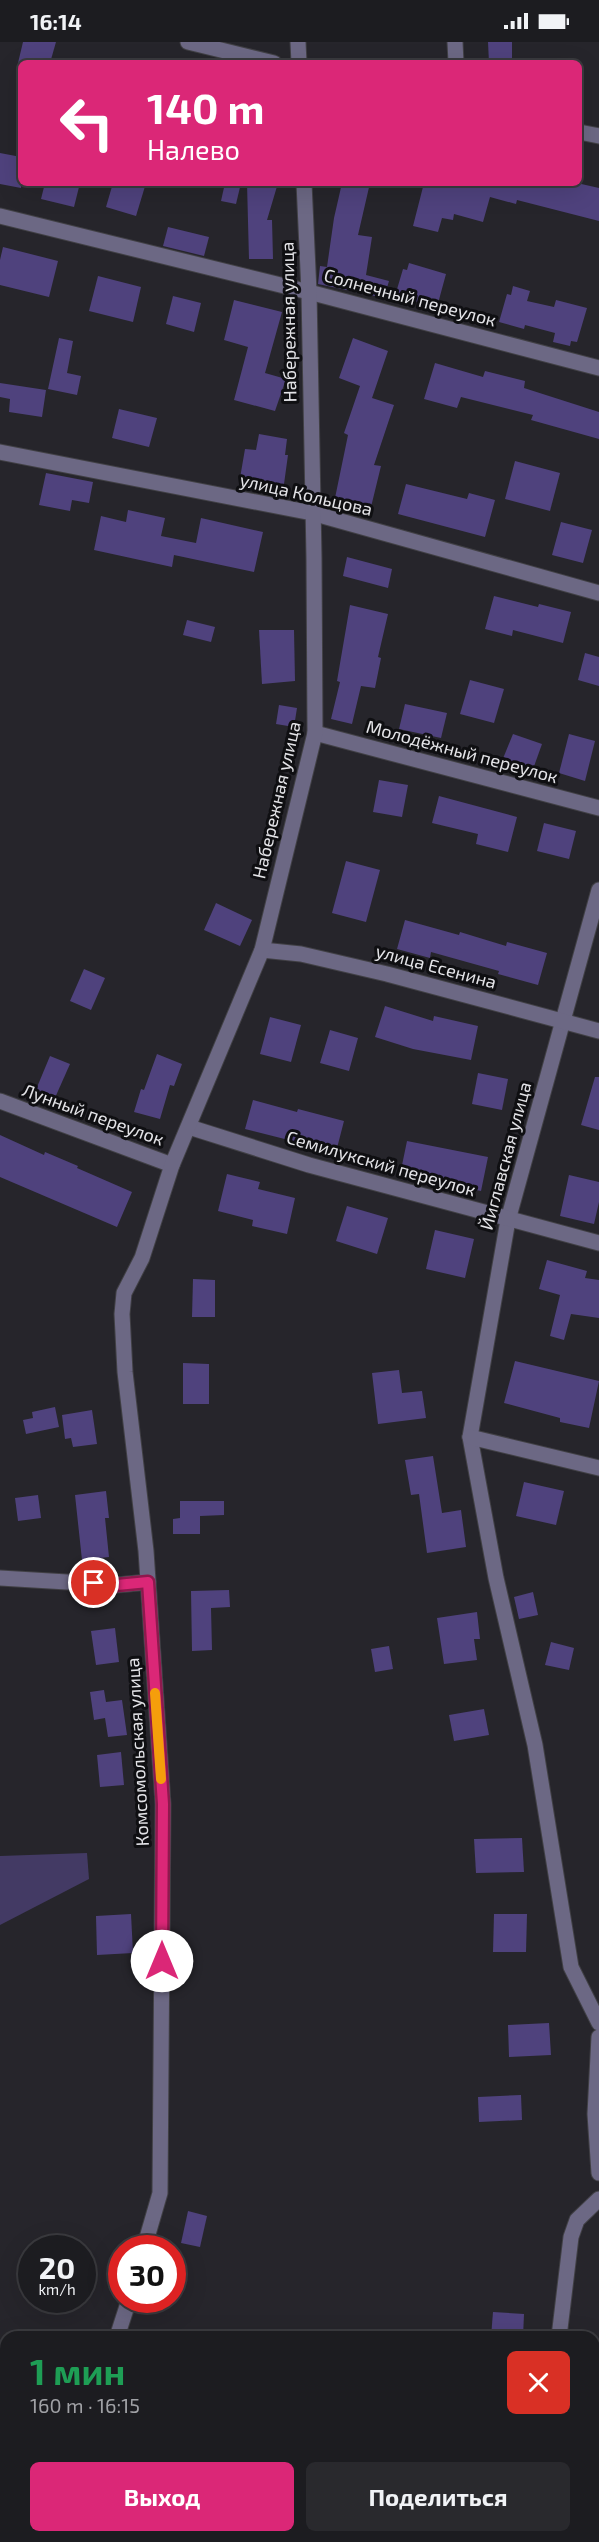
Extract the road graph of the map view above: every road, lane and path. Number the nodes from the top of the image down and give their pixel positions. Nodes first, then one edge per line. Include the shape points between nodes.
1 (189, 42) edge
2 (298, 42) edge
3 (455, 42) edge
4 (262, 60) edge
5 (299, 60) edge
6 (456, 60) edge
7 (582, 133) edge
8 (599, 136) edge
9 (304, 186) edge
10 (0, 216) edge
11 (309, 292) junction
12 (599, 369) edge
13 (0, 452) edge
14 (312, 513) junction
15 (599, 593) edge
16 (315, 733) junction
17 (599, 808) edge
18 (599, 890) edge
19 (262, 950) junction
20 (563, 1022) junction
21 (599, 1031) edge
22 (0, 1101) edge
23 (189, 1127) junction
24 (172, 1165) junction
25 (508, 1220) junction
26 (599, 1243) edge
27 (142, 1258) joint
28 (471, 1437) junction
29 (599, 1468) edge
30 (0, 1578) edge
31 (148, 1582) junction
32 (599, 2023) edge
33 (599, 2037) edge
34 (599, 2173) edge
35 (599, 2199) edge
36 (148, 2235) edge
37 (125, 2313) edge
38 (119, 2331) edge
39 (560, 2331) edge

1 - 4 street
2 - 5 street
3 - 6 street
7 - 8 street
9 - 11 street, Набережная улица
10 - 11 street, Солнечный переулок
11 - 12 street, Солнечный переулок
11 - 14 street, Набережная улица
13 - 14 street, улица Кольцова
14 - 15 street, улица Кольцова
14 - 16 street, Набережная улица
16 - 17 street, Молодёжный переулок
16 - 19 street, Набережная улица
18 - 20 street, Йиглавская улица
19 - 20 street, улица Есенина via 301,954 376,971
19 - 23 street, Набережная улица
20 - 21 street, улица Есенина
20 - 25 street, Йиглавская улица
22 - 24 street, Лунный переулок
23 - 24 street, Набережная улица
23 - 25 street, Семилукский переулок
24 - 27 street, Набережная улица
25 - 26 street, Семилукский переулок
25 - 28 street, Йиглавская улица
27 - 31 street, Комсомольская улица via 124,1293 122,1314
28 - 29 street
28 - 32 street, Йиглавская улица via 496,1578 535,1745 571,1967
30 - 31 street via 117,1585
31 - 36 street, Комсомольская улица via 163,1804 160,2193
33 - 34 street via 595,2114
35 - 39 street via 577,2220 571,2237
37 - 38 street

